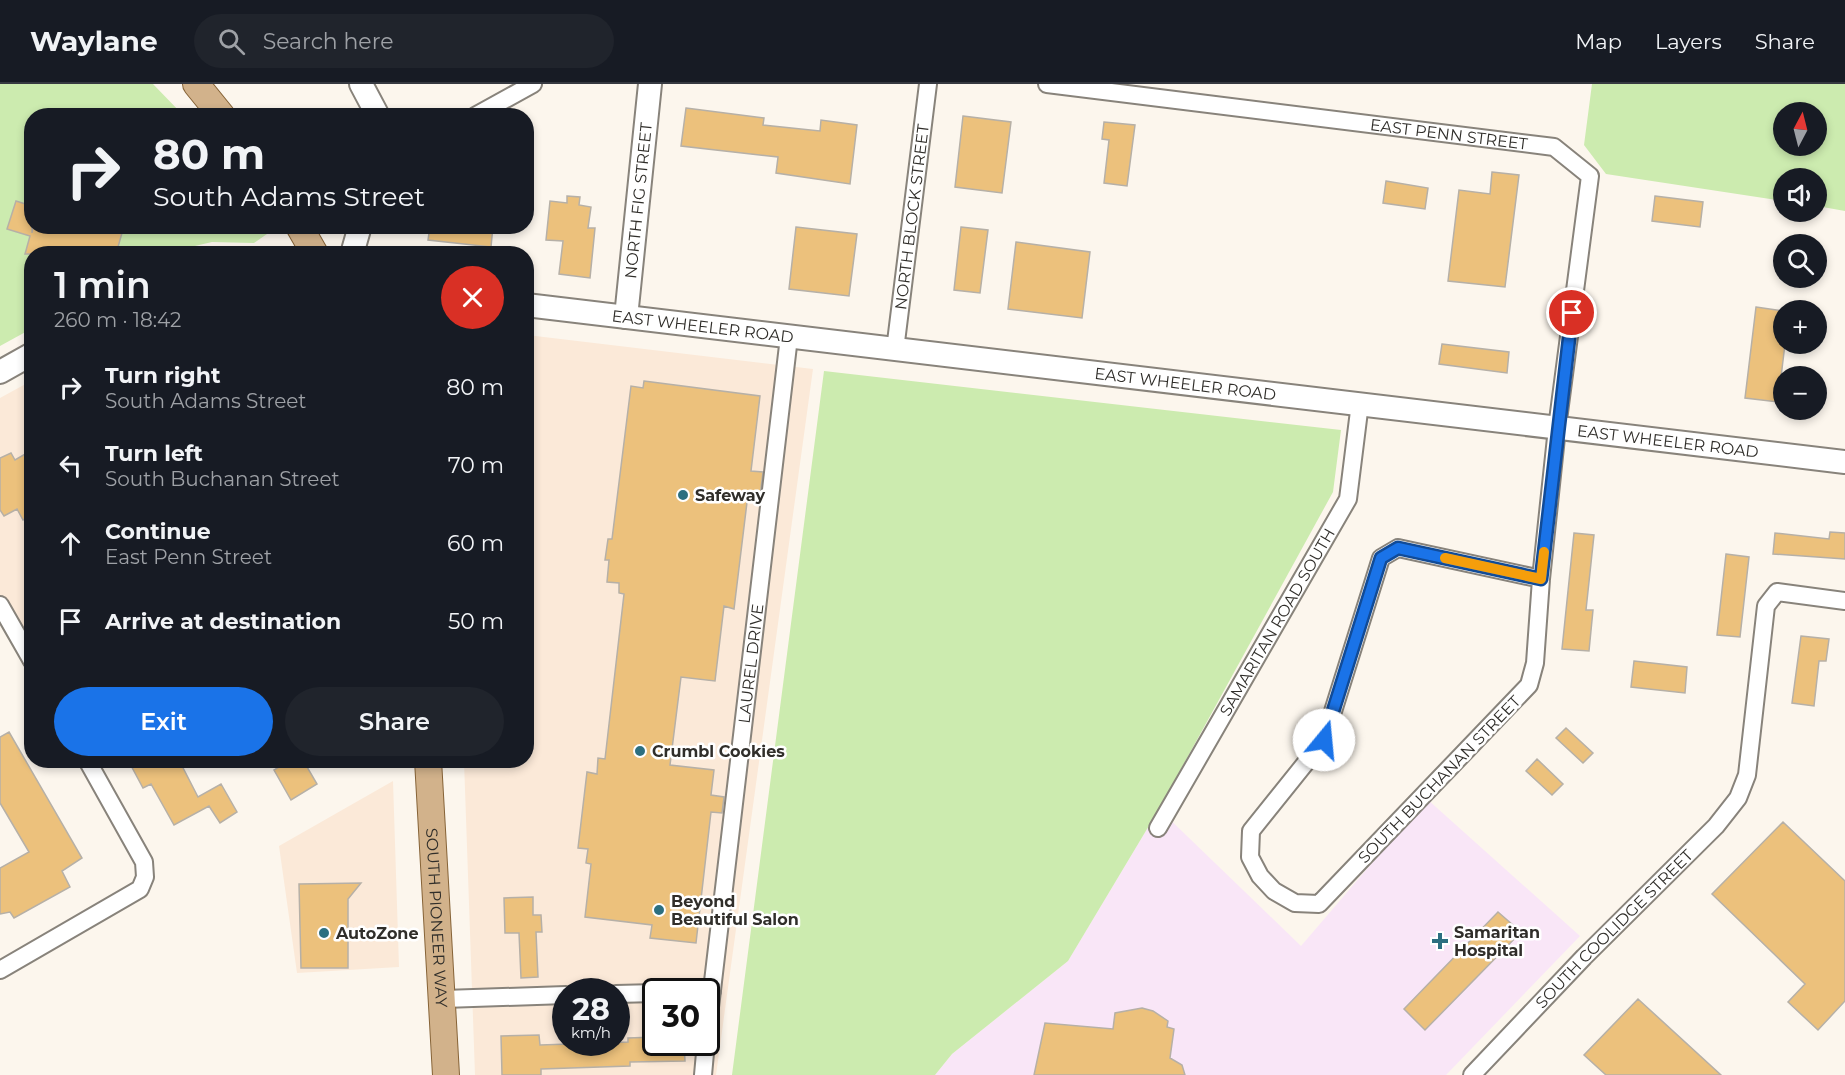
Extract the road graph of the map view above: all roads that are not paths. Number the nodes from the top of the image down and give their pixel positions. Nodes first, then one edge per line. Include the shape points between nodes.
1 (196, 84) edge
2 (361, 84) edge
3 (533, 84) edge
4 (650, 84) edge
5 (928, 84) edge
6 (1047, 84) edge
7 (216, 108) edge
8 (374, 108) edge
9 (490, 108) edge
10 (534, 305) edge
11 (626, 317) junction
12 (789, 337) junction
13 (894, 350) junction
14 (24, 358) edge
15 (0, 372) edge
16 (1360, 403) junction
17 (1557, 428) junction
18 (1845, 462) edge
19 (1541, 579) junction
20 (1845, 601) edge
21 (0, 605) edge
22 (24, 648) edge
23 (91, 768) edge
24 (429, 768) edge
25 (1158, 828) dead end
26 (0, 970) edge
27 (714, 978) edge
28 (552, 995) edge
29 (444, 999) junction
30 (705, 1056) edge
31 (446, 1075) edge
32 (703, 1075) edge
33 (1472, 1075) edge

1 - 7 main road
2 - 8 main road
3 - 9 street
4 - 11 main road, NORTH FIG STREET
5 - 13 street, NORTH BLOCK STREET
6 - 17 street, EAST PENN STREET via 1554,147 1590,176
10 - 11 main road, EAST WHEELER ROAD
11 - 12 main road, EAST WHEELER ROAD
12 - 13 main road, EAST WHEELER ROAD
12 - 27 street, LAUREL DRIVE
13 - 16 main road, EAST WHEELER ROAD
14 - 15 main road
16 - 17 main road, EAST WHEELER ROAD
16 - 25 street, SAMARITAN ROAD SOUTH via 1348,499
17 - 18 main road, EAST WHEELER ROAD
17 - 19 street, SOUTH BUCHANAN STREET
19 - 19 street, SOUTH BUCHANAN STREET via 1535,663 1529,685 1319,904 1295,903 1267,883 1250,857 1251,831 1324,740 1381,558 1398,548
20 - 33 street, SOUTH COOLIDGE STREET via 1777,592 1766,606 1747,775 1738,798 1716,826
21 - 22 street
23 - 26 street via 144,862 145,877 140,889
24 - 29 main road, SOUTH PIONEER WAY
28 - 29 street
29 - 31 main road, SOUTH PIONEER WAY
30 - 32 street, LAUREL DRIVE

